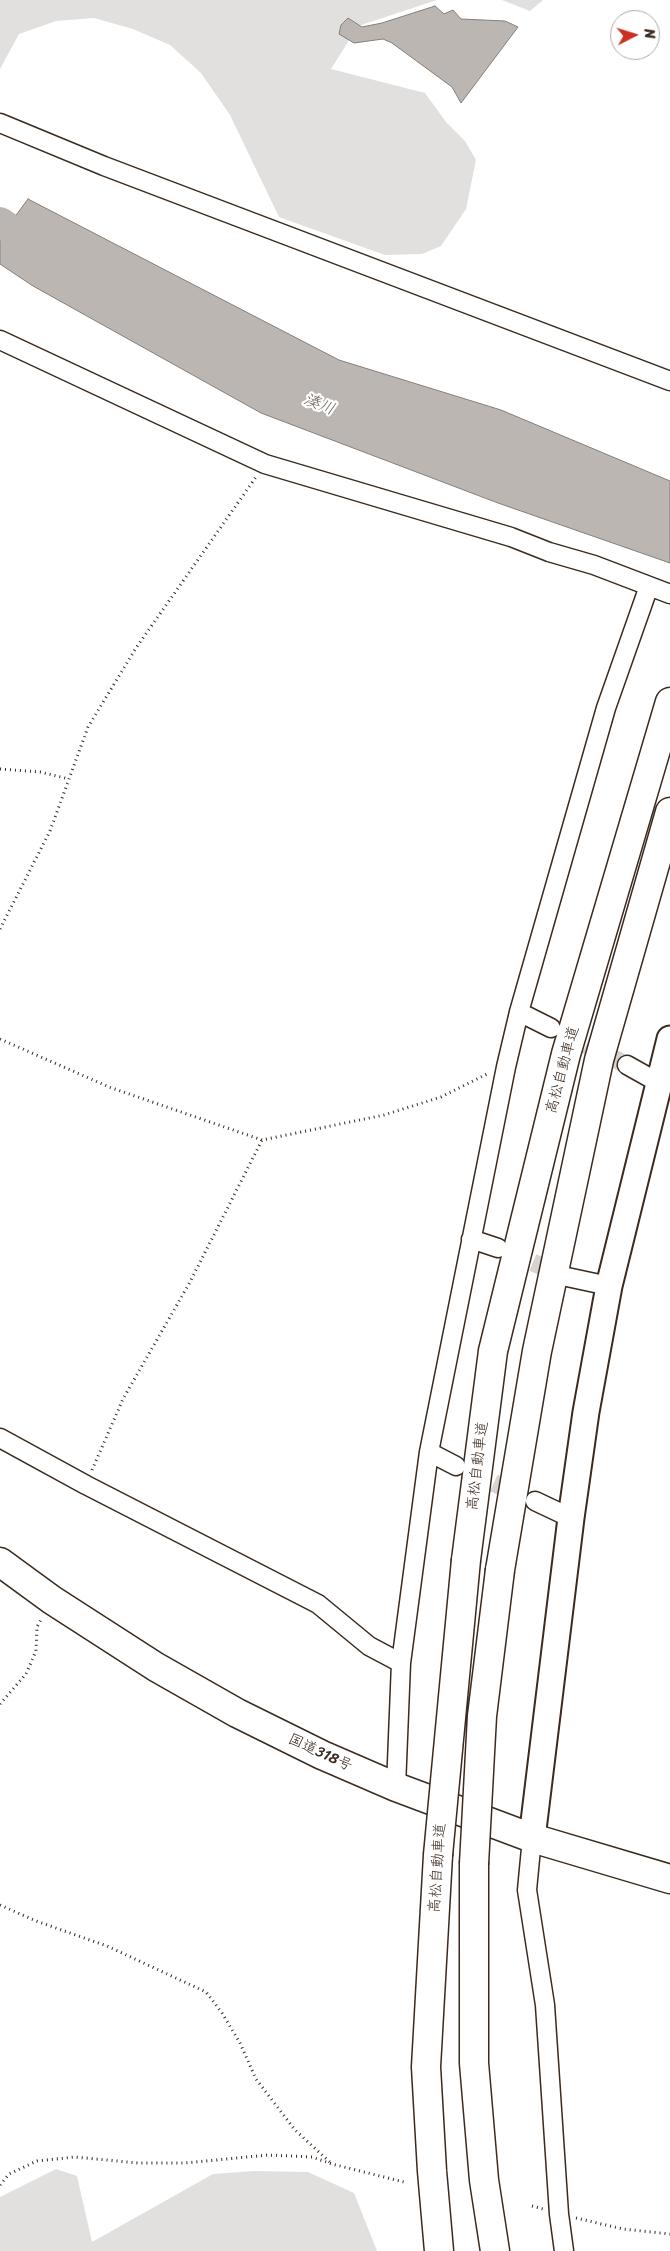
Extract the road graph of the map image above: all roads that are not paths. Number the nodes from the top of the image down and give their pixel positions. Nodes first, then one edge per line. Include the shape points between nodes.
1 (0, 123) edge
2 (0, 340) edge
3 (670, 381) edge
4 (649, 586) junction
5 (670, 594) edge
6 (670, 702) edge
7 (670, 812) edge
8 (519, 1012) junction
9 (551, 1028) tunnel mouth
10 (670, 1039) edge
11 (627, 1065) tunnel mouth
12 (659, 1083) junction
13 (471, 1239) junction
14 (498, 1248) tunnel mouth
15 (567, 1277) tunnel mouth
16 (609, 1286) junction
17 (0, 1438) edge
18 (429, 1452) junction
19 (456, 1466) tunnel mouth
20 (535, 1501) tunnel mouth
21 (571, 1518) junction
22 (0, 1562) edge
23 (401, 1663) junction
24 (396, 1787) junction
25 (532, 1838) junction
26 (670, 1879) edge
27 (439, 2251) edge
28 (495, 2251) edge
29 (564, 2251) edge

1 - 3 street via 113,170
2 - 4 street via 265,464 512,537
4 - 5 street
4 - 8 street via 606,708
6 - 27 highway, 高松自動車道, bridge via 566,1054 493,1351 466,1560 438,1855 426,2067
7 - 28 highway, bridge via 599,1060 537,1350 500,1570 482,1716 474,1864 474,2063 484,2180
8 - 9 street
8 - 13 street
10 - 12 street
11 - 12 street
12 - 16 street
13 - 14 street
13 - 18 street
15 - 16 street
16 - 21 street
17 - 23 street via 318,1604 369,1646
18 - 19 street
18 - 23 street
20 - 21 street
21 - 25 street
22 - 24 highway, 国道318号 via 156,1667 237,1713
23 - 24 street
24 - 25 highway, 国道318号
25 - 26 highway, 国道318号
25 - 29 street via 527,1890 546,2005

